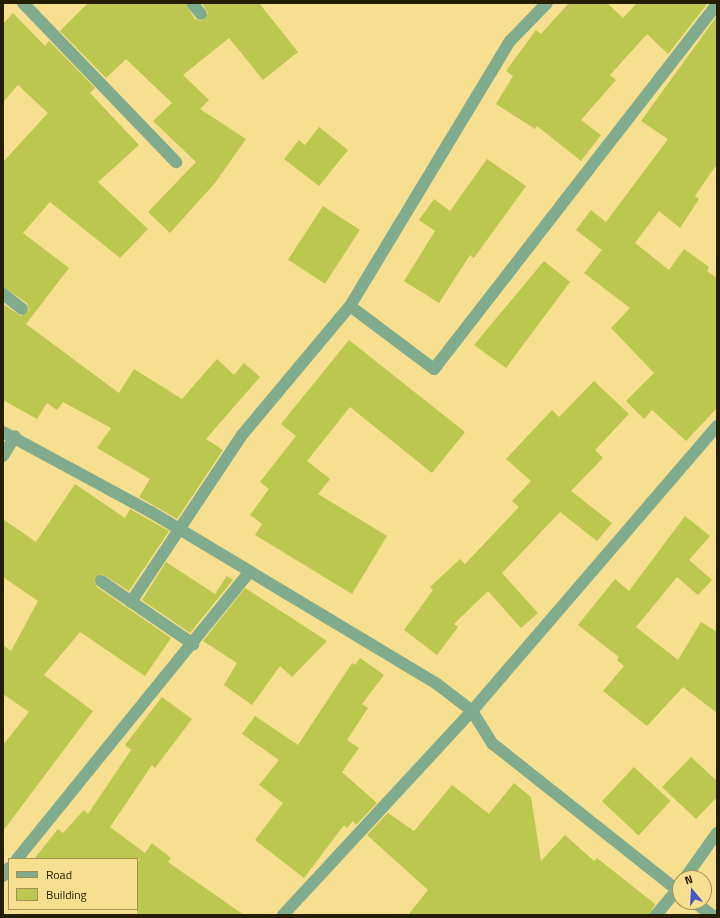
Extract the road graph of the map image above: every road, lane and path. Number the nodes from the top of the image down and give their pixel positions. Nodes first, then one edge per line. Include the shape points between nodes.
1 (23, 3) edge
2 (192, 3) edge
3 (547, 3) edge
4 (717, 4) edge
5 (201, 14) dead end
6 (176, 162) dead end
7 (3, 294) edge
8 (350, 306) junction
9 (22, 309) dead end
10 (717, 426) edge
11 (9, 434) edge
12 (3, 456) edge
13 (180, 530) junction
14 (249, 572) junction
15 (101, 581) dead end
16 (131, 602) junction
17 (193, 644) junction
18 (472, 711) junction
19 (717, 833) edge
20 (18, 858) edge
21 (691, 870) edge
22 (672, 884) edge
23 (672, 897) edge
24 (284, 915) edge
25 (656, 915) edge

1 - 6 street
2 - 5 street
3 - 8 street via 510,41
4 - 8 street via 434,368
7 - 9 street
8 - 13 street via 242,435
10 - 18 street
11 - 12 street
11 - 13 street
13 - 14 street
13 - 16 street
14 - 17 street
14 - 18 street via 437,684
15 - 16 street
16 - 17 street
17 - 20 street
18 - 22 street via 493,744
18 - 24 street
19 - 21 street
23 - 25 street

